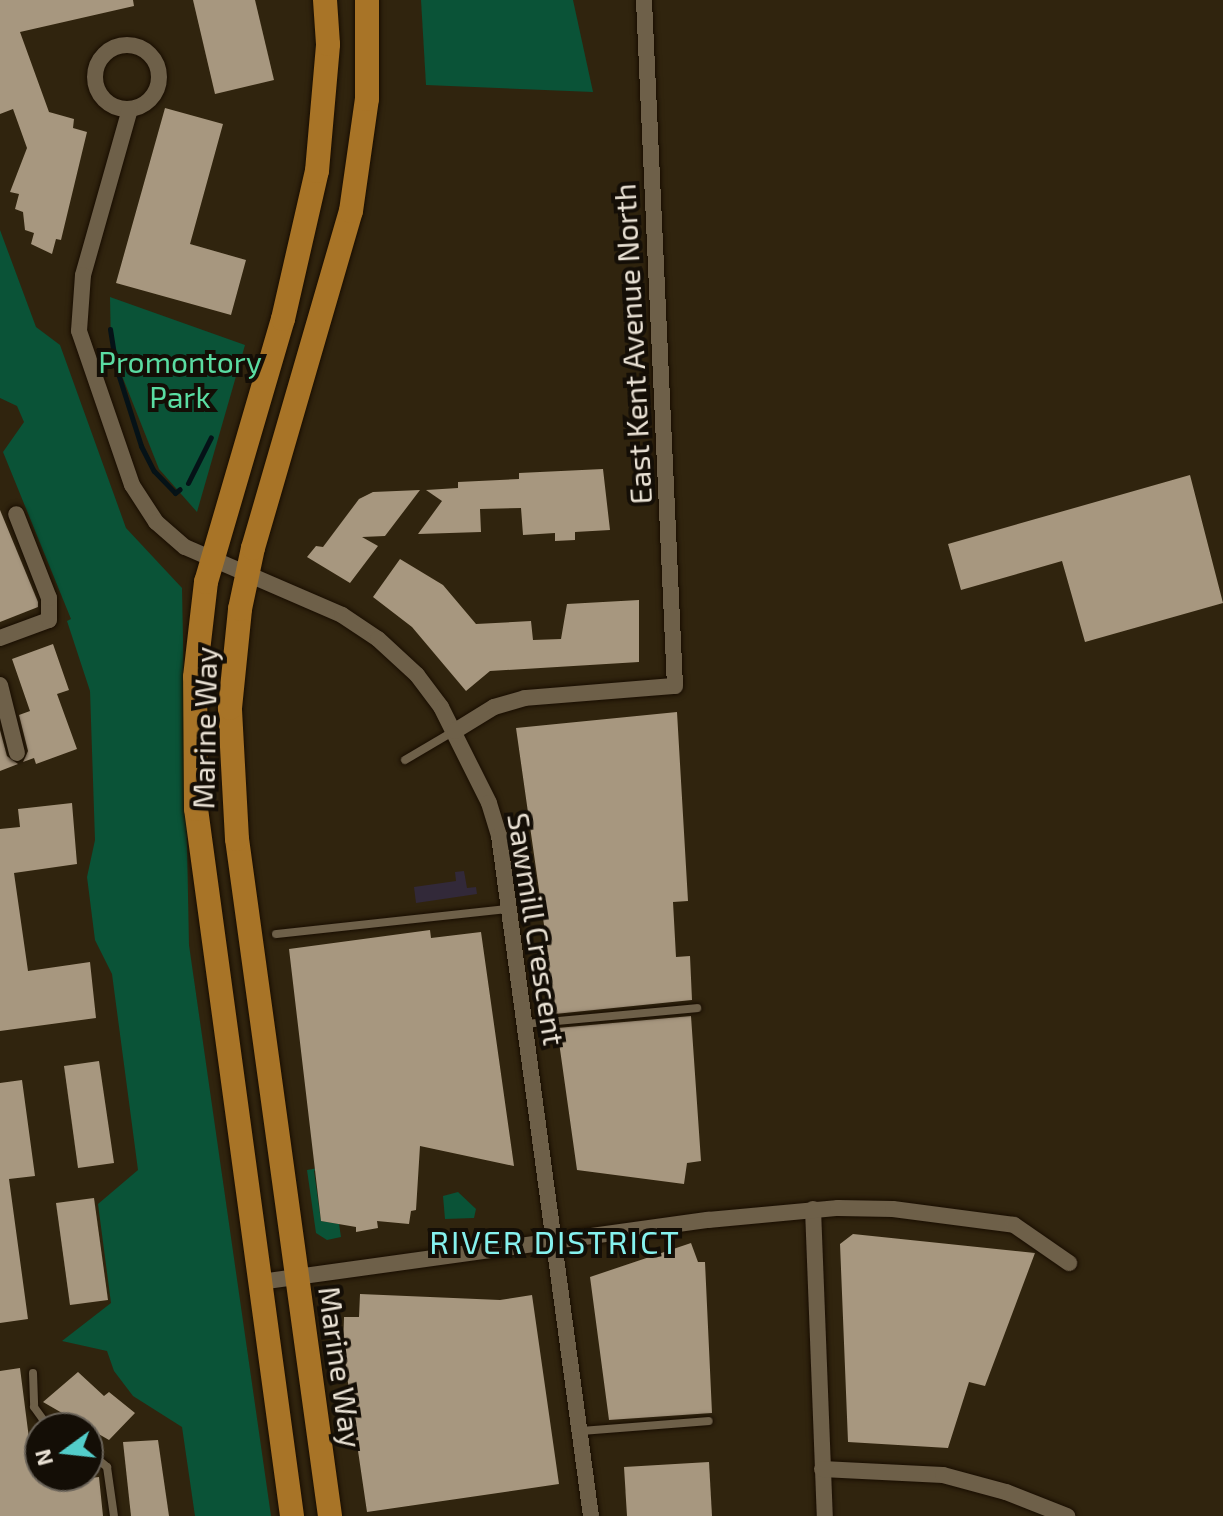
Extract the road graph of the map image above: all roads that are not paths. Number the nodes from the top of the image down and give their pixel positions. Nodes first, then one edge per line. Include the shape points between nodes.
1 (325, 0) edge
2 (367, 0) edge
3 (644, 0) edge
4 (130, 109) dead end
5 (16, 514) dead end
6 (212, 558) junction
7 (247, 573) junction
8 (0, 638) edge
9 (0, 685) edge
10 (455, 731) junction
11 (17, 753) dead end
12 (405, 760) dead end
13 (508, 909) junction
14 (276, 934) dead end
15 (697, 1008) dead end
16 (525, 1024) junction
17 (813, 1209) junction
18 (555, 1241) junction
19 (1069, 1263) dead end
20 (296, 1277) junction
21 (260, 1282) junction
22 (33, 1373) dead end
23 (38, 1412) edge
24 (709, 1421) dead end
25 (582, 1431) junction
26 (104, 1464) edge
27 (822, 1469) junction
28 (114, 1516) edge
29 (292, 1516) edge
30 (330, 1516) edge
31 (591, 1516) edge
32 (825, 1516) edge
33 (1067, 1516) edge

1 - 6 main road, Marine Way via 328,44 317,171 283,319
2 - 7 main road, Marine Way via 367,99 351,211 287,419
3 - 10 street, East Kent Avenue North via 675,686 525,698 494,707
4 - 6 street, Sawmill Crescent via 83,275 79,331 132,485 156,522 185,547
5 - 8 street via 49,598 49,620
6 - 7 street, Sawmill Crescent
6 - 21 main road, Marine Way via 195,677 196,809
7 - 10 street, Sawmill Crescent via 342,615 378,639 417,675
7 - 20 main road, Marine Way via 230,708 230,773
9 - 11 street
10 - 12 lane
10 - 13 street, Sawmill Crescent via 489,803
13 - 14 lane
13 - 16 street, Sawmill Crescent
15 - 16 lane
16 - 18 street, Sawmill Crescent
17 - 18 street
17 - 19 street via 893,1209 1014,1225
17 - 27 street
18 - 20 street
18 - 25 street, Sawmill Crescent
20 - 21 street
20 - 30 main road, Marine Way
21 - 29 main road, Marine Way
22 - 23 lane
24 - 25 lane
25 - 31 street, Sawmill Crescent
26 - 28 lane
27 - 32 street
27 - 33 street via 943,1475

